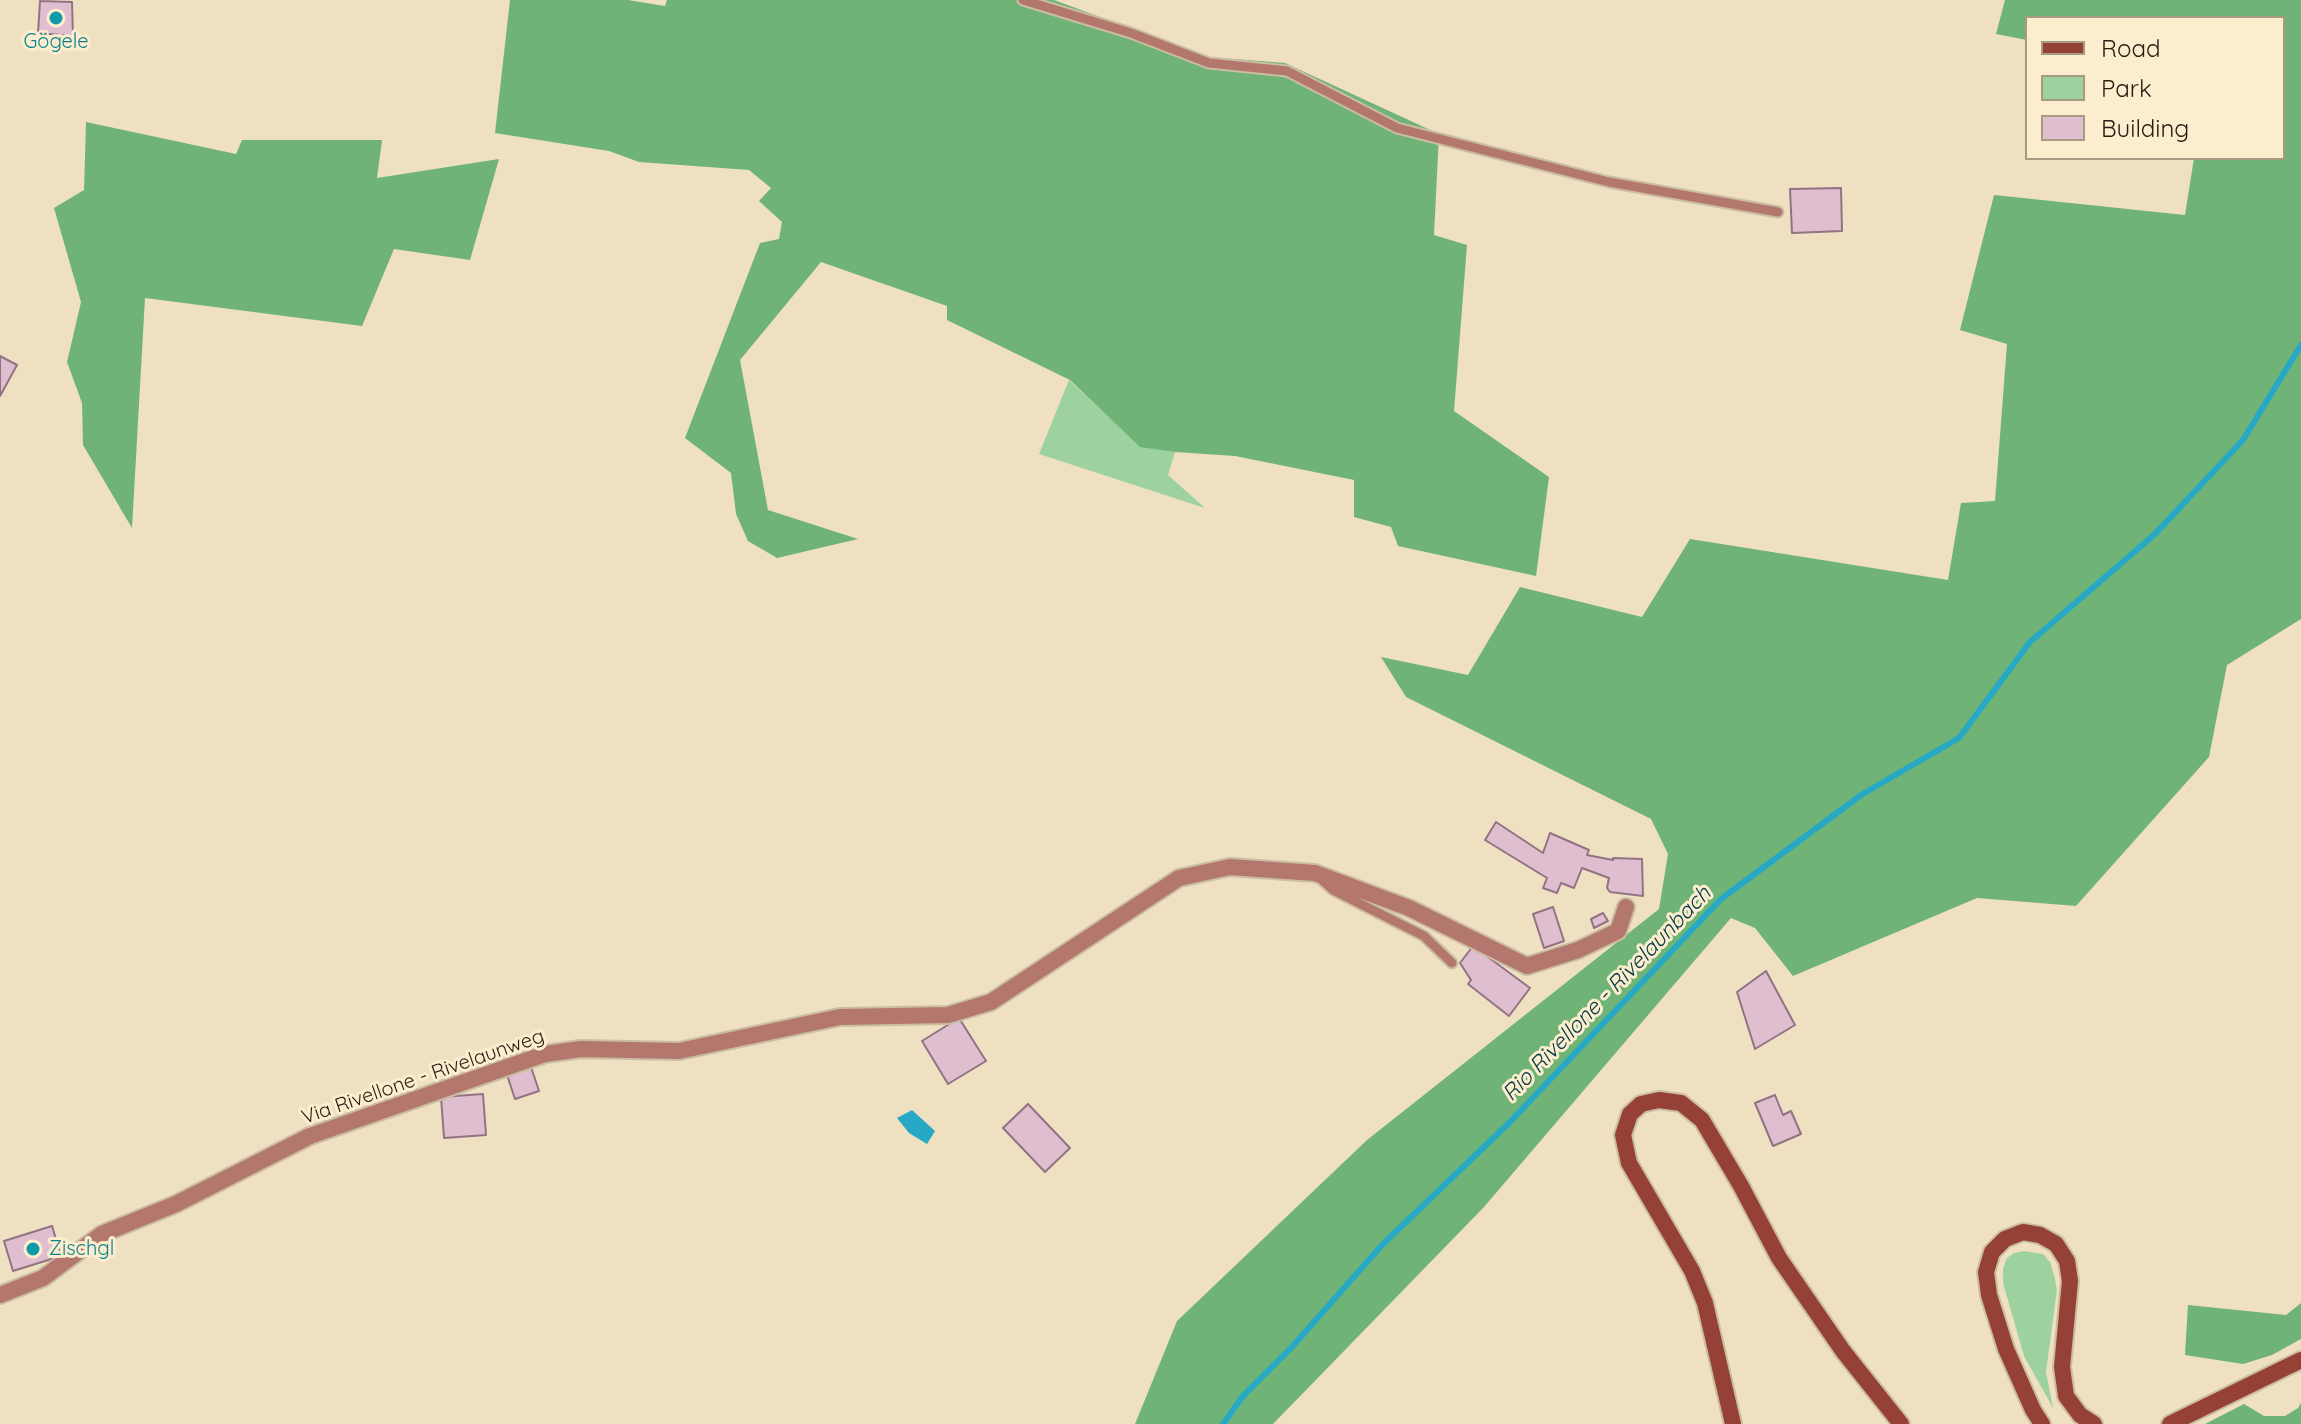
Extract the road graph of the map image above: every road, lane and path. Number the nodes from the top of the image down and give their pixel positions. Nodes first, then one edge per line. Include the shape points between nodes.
1 (1023, 0) edge
2 (1778, 212) dead end
3 (1315, 873) junction
4 (1626, 907) dead end
5 (1452, 963) dead end
6 (0, 1295) edge
7 (2301, 1360) edge
8 (1733, 1424) edge
9 (1901, 1424) edge
10 (2042, 1424) edge
11 (2094, 1424) edge
12 (2170, 1424) edge

1 - 2 lane via 1209,63 1287,71 1397,128 1609,182
3 - 4 street, Via Rivellone - Rivelaunweg via 1409,908 1527,966 1618,931
3 - 5 lane via 1333,890 1424,936
3 - 6 street, Via Rivellone - Rivelaunweg via 1230,867 1179,878 991,1002 948,1015 840,1017 679,1051 581,1049 545,1054 310,1136 176,1204 102,1234 43,1278
7 - 12 main road
8 - 9 main road via 1705,1303 1629,1163 1623,1135 1630,1114 1641,1104 1681,1103 1702,1120 1779,1258
10 - 11 main road via 2006,1349 1986,1272 1992,1252 2023,1232 2056,1244 2067,1261 2062,1367 2066,1396

